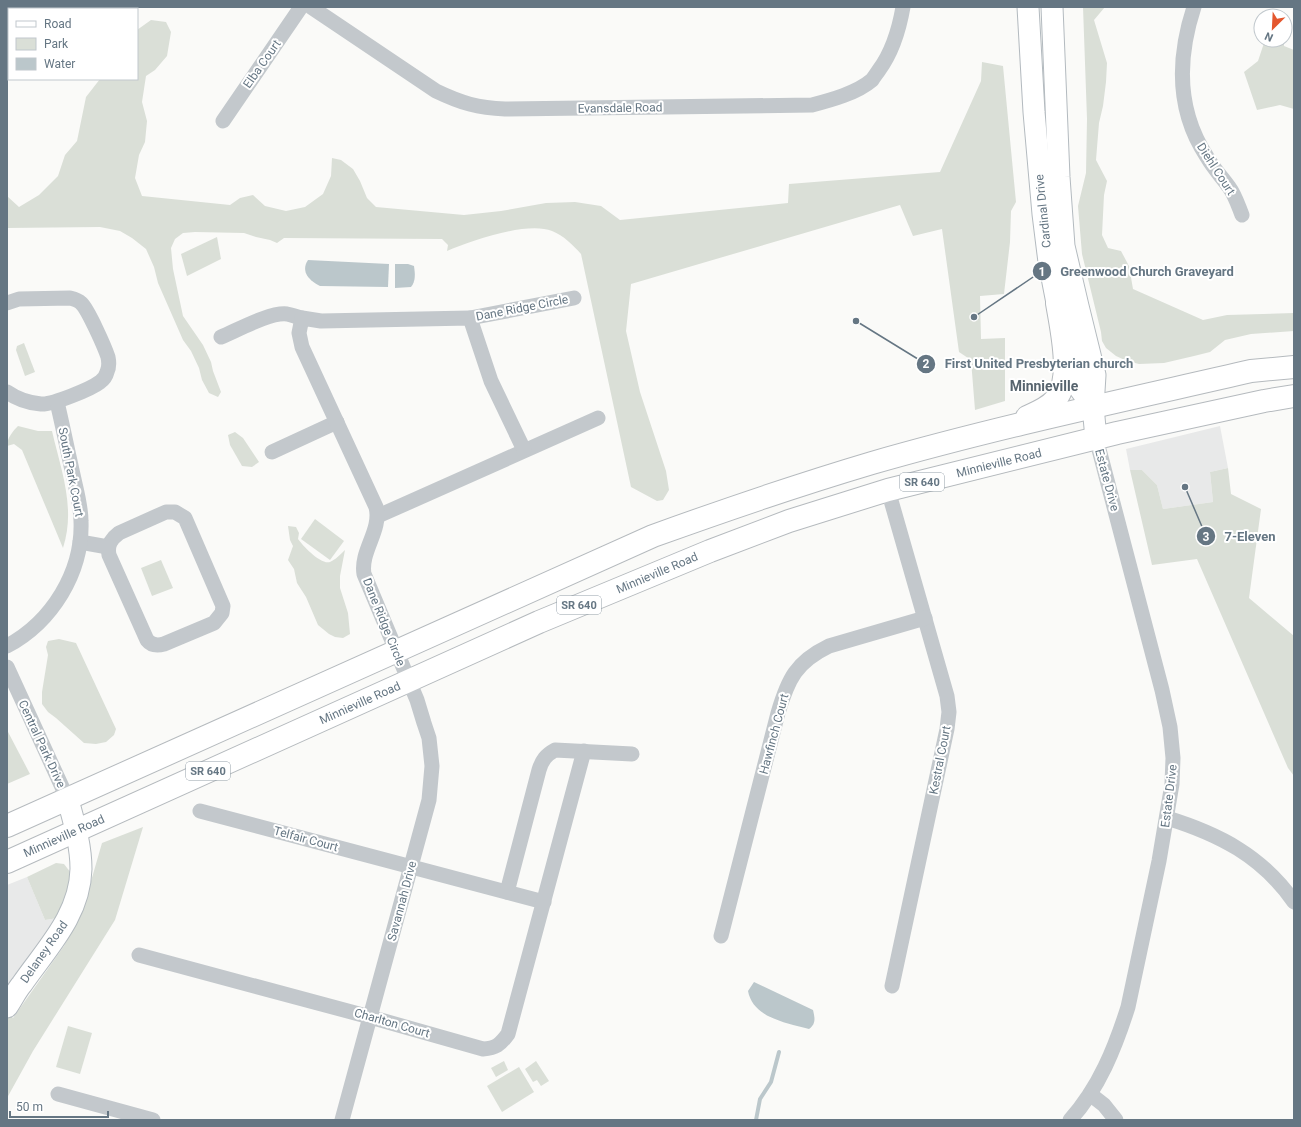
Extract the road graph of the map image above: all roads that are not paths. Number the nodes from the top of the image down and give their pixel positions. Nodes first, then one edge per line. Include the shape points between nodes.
1 (301, 7) edge
2 (310, 7) edge
3 (903, 7) edge
4 (1028, 7) edge
5 (1052, 7) edge
6 (1194, 7) edge
7 (223, 121) dead end
8 (1242, 215) dead end
9 (574, 298) dead end
10 (7, 303) edge
11 (1057, 303) junction
12 (302, 318) junction
13 (470, 318) junction
14 (221, 337) dead end
15 (1294, 367) edge
16 (7, 392) edge
17 (1294, 396) edge
18 (57, 402) junction
19 (1093, 407) junction
20 (598, 418) dead end
21 (337, 422) junction
22 (999, 430) junction
23 (1096, 438) junction
24 (524, 450) junction
25 (272, 452) dead end
26 (888, 490) junction
27 (378, 516) junction
28 (80, 542) junction
29 (108, 547) junction
30 (925, 618) junction
31 (7, 646) edge
32 (396, 651) junction
33 (7, 667) edge
34 (409, 681) junction
35 (584, 751) junction
36 (632, 754) dead end
37 (68, 800) junction
38 (200, 811) dead end
39 (1167, 818) junction
40 (7, 826) edge
41 (77, 830) junction
42 (7, 862) edge
43 (411, 867) junction
44 (507, 892) junction
45 (544, 902) junction
46 (1294, 902) edge
47 (721, 936) dead end
48 (139, 955) dead end
49 (892, 986) dead end
50 (7, 1008) edge
51 (370, 1017) junction
52 (58, 1094) dead end
53 (1090, 1094) junction
54 (153, 1120) edge
55 (342, 1120) edge
56 (1070, 1120) edge
57 (1116, 1120) edge

1 - 7 street, Elba Court
2 - 3 street, Evansdale Road via 436,92 469,105 505,109 812,105 833,100 872,80 894,45
4 - 11 main road, Cardinal Drive via 1043,214
5 - 19 main road, Cardinal Drive via 1064,246 1095,375
6 - 8 street, Diehl Court via 1183,49 1183,98 1196,137 1206,157 1229,187
9 - 13 street, Dane Ridge Circle
10 - 18 street via 19,299 70,298 82,303 88,311 108,357 107,372 98,384
11 - 19 main road, Cardinal Drive via 1080,389
11 - 22 main road via 1065,365 1065,376 1060,392 1048,406
12 - 13 street, Dane Ridge Circle via 321,321
12 - 14 street, Dane Ridge Circle via 278,314
12 - 21 street via 299,333 302,347
13 - 24 street, Dane Ridge Circle via 491,381
15 - 19 main road, SR 640 via 1251,371
16 - 18 street via 30,403
17 - 23 main road, Minnieville Road / SR 640
18 - 28 street, South Park Court via 80,511
19 - 22 main road, SR 640
19 - 23 main road, Cardinal Drive
20 - 24 street
21 - 25 street
21 - 27 street via 374,500
22 - 32 main road, SR 640 via 873,463 767,495 653,536
23 - 26 main road, Minnieville Road / SR 640
23 - 39 street, Estate Drive via 1170,727 1173,758
24 - 27 street
26 - 30 street, Kestral Court
26 - 34 main road, Minnieville Road / SR 640 via 789,521 710,551 539,622
27 - 32 street, Dane Ridge Circle via 363,569
28 - 29 street
28 - 31 street, South Park Court via 70,578 57,602 33,628
29 - 29 street via 109,555 149,642 157,646 164,644 214,623 220,617 222,602 182,516 166,512 119,533
30 - 47 street, Hawfinch Court via 829,646 804,662 796,671 788,684 778,713
30 - 49 street, Kestral Court via 947,696 949,712
32 - 34 street, Dane Ridge Circle
32 - 37 main road, SR 640
33 - 37 street, Central Park Drive
34 - 41 main road, Minnieville Road / SR 640
34 - 43 street, Savannah Drive via 429,738 432,766 429,800
35 - 36 street
35 - 44 street via 555,750 547,754 542,761
35 - 45 street, Charlton Court
37 - 40 main road, SR 640
37 - 41 main road, Delaney Road
38 - 43 street, Telfair Court
39 - 46 street via 1221,838 1245,853 1278,881
39 - 53 street, Estate Drive via 1128,1007 1108,1060
41 - 42 main road, Minnieville Road / SR 640
41 - 50 main road, Delaney Road via 81,868 73,907 64,925
43 - 44 street
43 - 51 street, Savannah Drive
44 - 45 street
45 - 51 street, Charlton Court via 508,1034 496,1047 483,1049
48 - 51 street, Charlton Court
51 - 55 street, Savannah Drive
52 - 54 street
53 - 56 street, Estate Drive
53 - 57 street via 1104,1105

